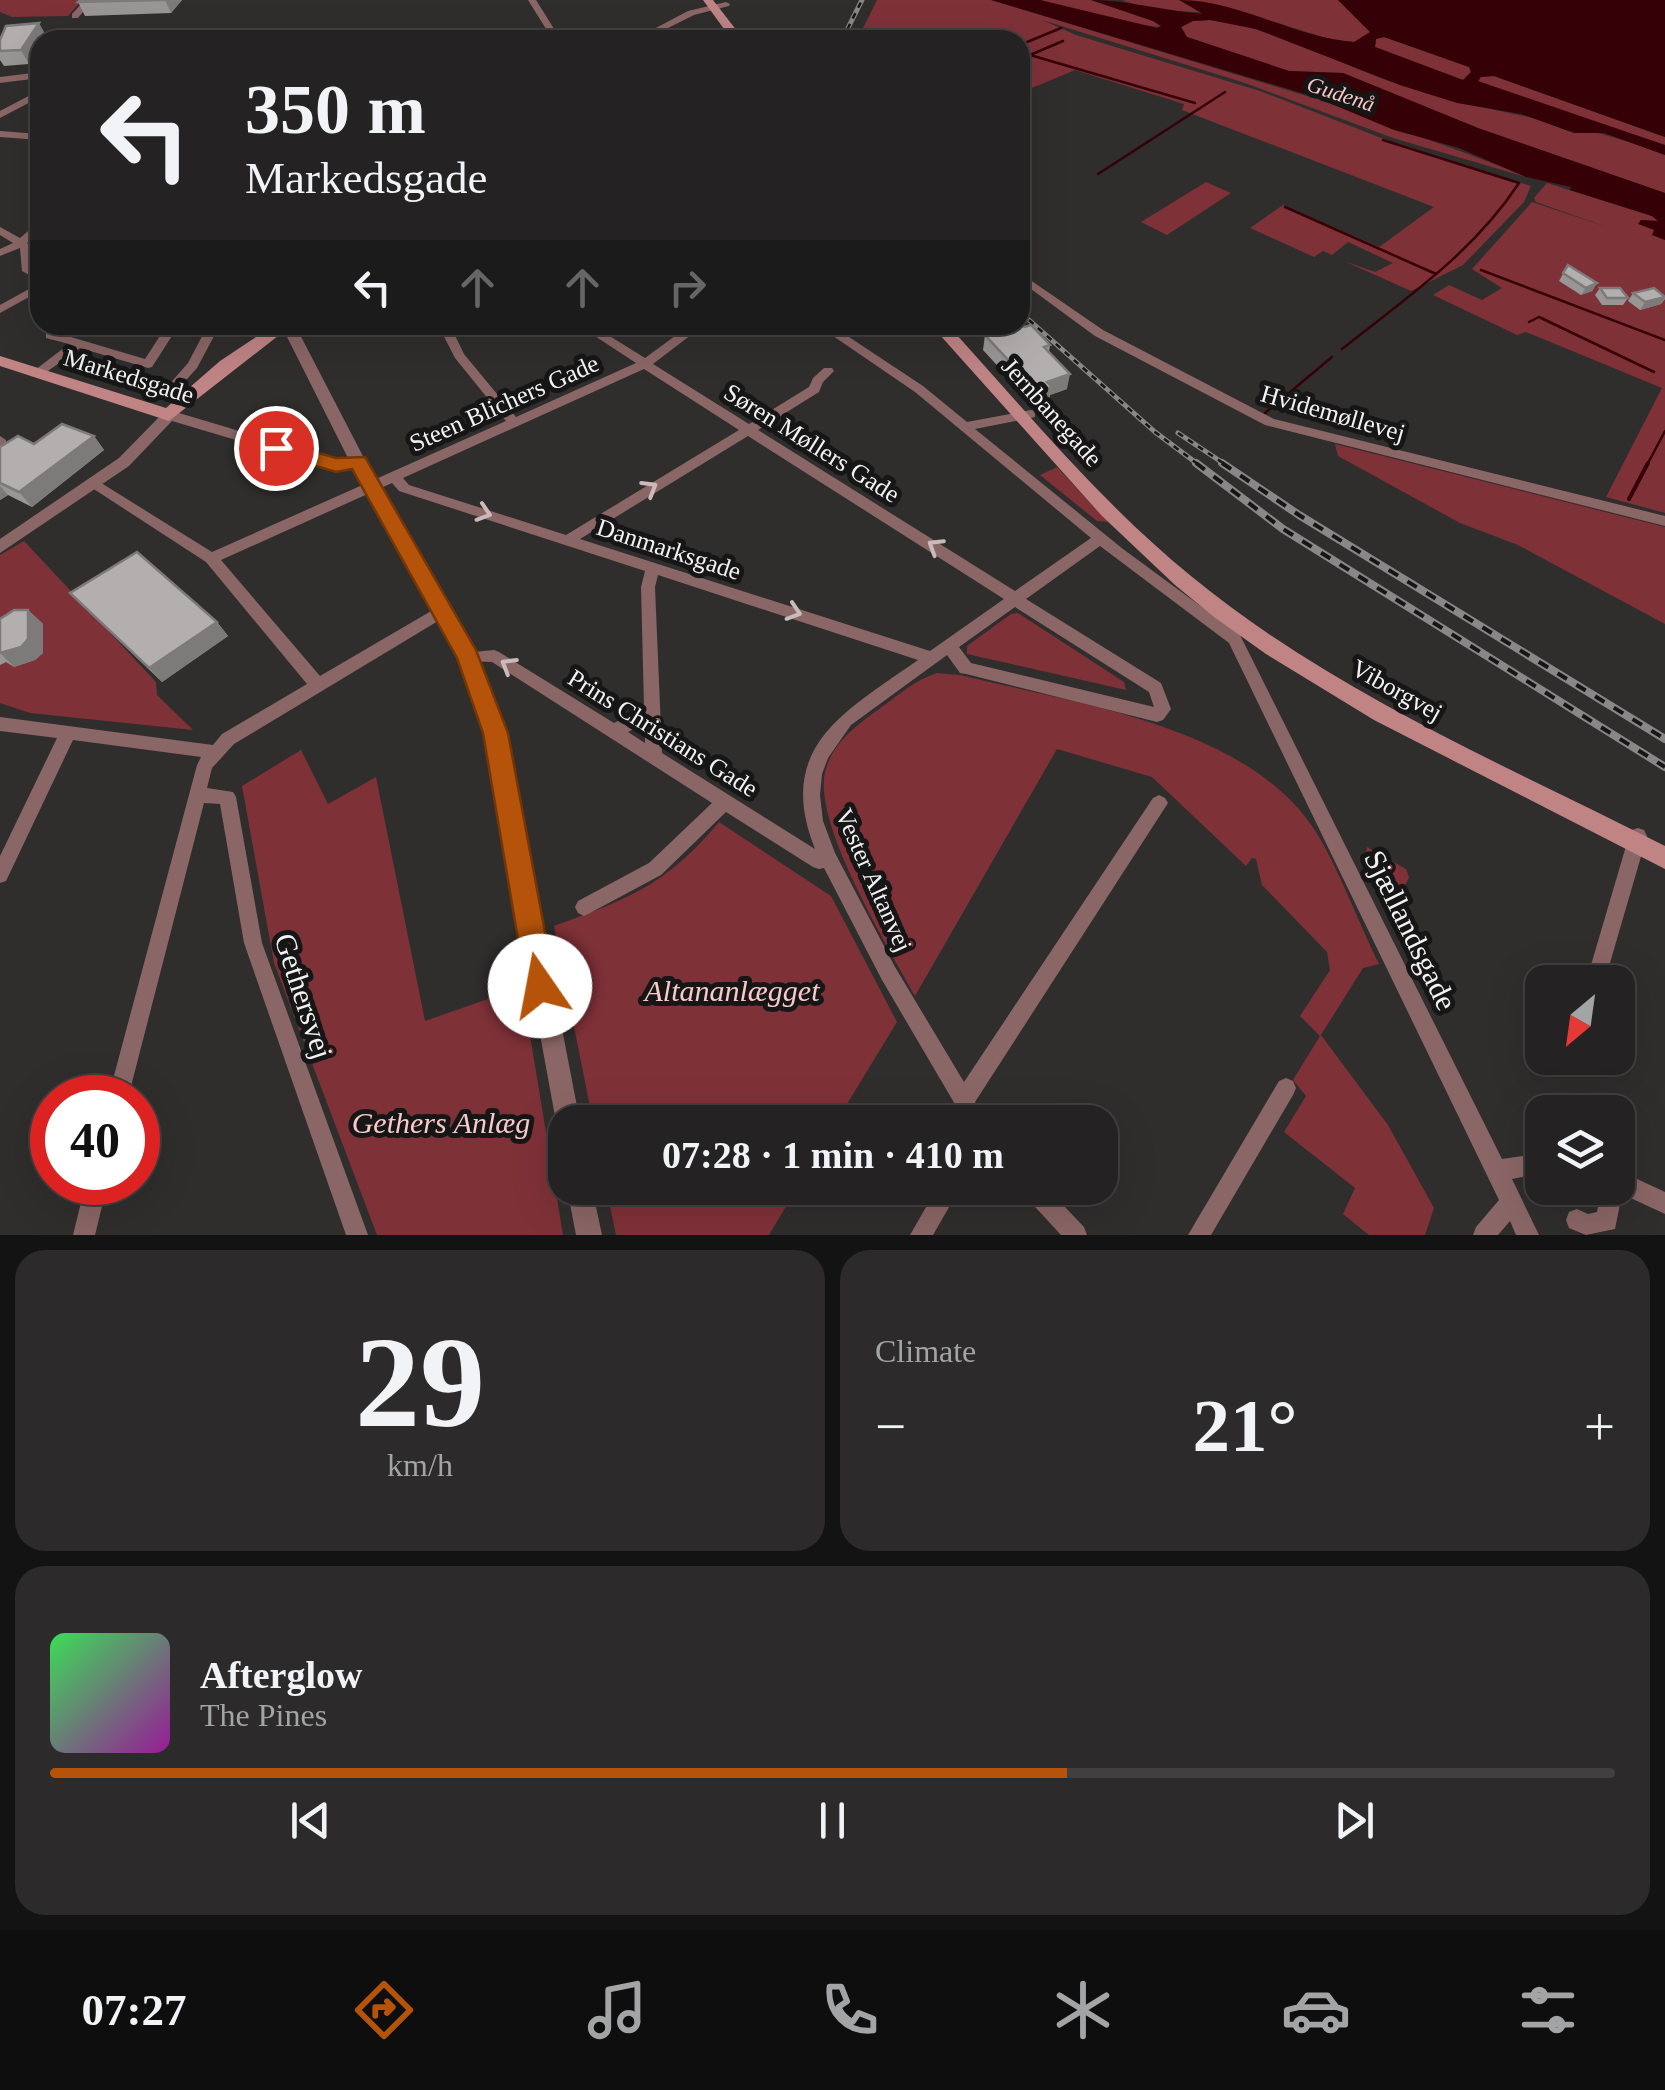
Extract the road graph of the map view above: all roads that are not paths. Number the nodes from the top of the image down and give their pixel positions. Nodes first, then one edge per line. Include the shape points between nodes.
1 (89, 0) edge
2 (532, 0) edge
3 (718, 3) edge
4 (75, 16) edge
5 (551, 30) edge
6 (659, 30) edge
7 (733, 30) edge
8 (741, 30) edge
9 (30, 76) edge
10 (0, 80) edge
11 (30, 99) edge
12 (0, 116) edge
13 (0, 134) edge
14 (30, 136) edge
15 (0, 230) edge
16 (30, 238) edge
17 (23, 248) junction
18 (30, 249) edge
19 (0, 256) edge
20 (30, 271) edge
21 (1030, 283) edge
22 (30, 292) edge
23 (0, 310) edge
24 (167, 335) edge
25 (209, 335) edge
26 (266, 335) edge
27 (287, 335) edge
28 (449, 335) edge
29 (600, 335) edge
30 (684, 335) edge
31 (838, 335) edge
32 (950, 335) edge
33 (957, 335) edge
34 (50, 336) dead end
35 (76, 346) junction
36 (0, 362) edge
37 (645, 364) junction
38 (828, 372) dead end
39 (37, 374) junction
40 (173, 387) dead end
41 (163, 413) junction
42 (1027, 416) junction
43 (514, 423) junction
44 (966, 426) junction
45 (747, 429) junction
46 (358, 462) junction
47 (395, 477) junction
48 (93, 484) junction
49 (373, 487) junction
50 (1665, 521) edge
51 (1130, 527) joint
52 (1101, 538) junction
53 (0, 539) edge
54 (568, 540) junction
55 (0, 547) edge
56 (211, 558) junction
57 (653, 568) junction
58 (1018, 598) junction
59 (443, 610) junction
60 (949, 646) junction
61 (468, 657) junction
62 (932, 658) junction
63 (317, 684) junction
64 (654, 710) junction
65 (0, 724) edge
66 (614, 732) junction
67 (67, 735) junction
68 (214, 752) junction
69 (654, 757) junction
70 (198, 795) junction
71 (725, 802) junction
72 (1159, 803) dead end
73 (1637, 838) junction
74 (1665, 846) edge
75 (828, 858) junction
76 (1665, 858) edge
77 (0, 876) edge
78 (584, 908) dead end
79 (1599, 965) edge
80 (124, 1075) edge
81 (1286, 1088) dead end
82 (964, 1100) junction
83 (565, 1105) edge
84 (966, 1105) edge
85 (1525, 1166) edge
86 (1497, 1171) junction
87 (1635, 1189) edge
88 (1512, 1200) junction
89 (1665, 1203) edge
90 (91, 1205) edge
91 (583, 1205) edge
92 (938, 1205) edge
93 (1049, 1205) edge
94 (1609, 1205) edge
95 (1577, 1220) dead end
96 (84, 1235) edge
97 (357, 1235) edge
98 (588, 1235) edge
99 (921, 1235) edge
100 (1076, 1235) edge
101 (1199, 1235) edge
102 (1484, 1235) edge
103 (1528, 1235) edge

1 - 4 street
2 - 5 street
3 - 6 street
3 - 7 main road
3 - 8 main road
9 - 10 street
11 - 12 street
13 - 14 street
15 - 17 street
16 - 17 street
17 - 18 street
17 - 19 street
17 - 20 street
21 - 50 street, Hvidemøllevej via 1099,332 1270,422
22 - 23 street
24 - 35 street via 148,364
25 - 40 street
26 - 41 main road
27 - 46 street
28 - 43 street
29 - 37 street, Søren Møllers Gade
30 - 37 street, Steen Blichers Gade
31 - 44 street, Sjællandsgade
32 - 42 main road, Jernbanegade
33 - 42 main road, Jernbanegade
34 - 35 street
35 - 39 street
36 - 39 main road, Markedsgade
37 - 43 street, Steen Blichers Gade
37 - 45 street, Søren Møllers Gade
38 - 45 street via 816,388
39 - 41 main road, Markedsgade
41 - 46 street, Markedsgade via 336,465
41 - 48 street via 133,454
41 - 53 street via 108,463
42 - 44 street
42 - 51 main road, Jernbanegade
43 - 47 street, Steen Blichers Gade
44 - 52 street, Sjællandsgade
54 -> 45 street
58 -> 45 street, Søren Møllers Gade
46 - 49 street
47 - 49 street, Steen Blichers Gade
47 -> 54 street, Danmarksgade via 404,488
48 - 55 street
48 - 56 street
49 - 56 street, Steen Blichers Gade
49 - 59 street
51 - 73 main road, Viborgvej via 1319,668
52 - 58 street, Vester Altanvej
52 - 86 street, Sjællandsgade via 1231,634
54 - 57 street, Danmarksgade
56 - 63 street
57 -> 62 street, Danmarksgade
57 - 64 street via 648,588
58 - 60 street, Vester Altanvej
58 - 60 street, Søren Møllers Gade via 1155,688 1161,712 966,668
59 - 61 street
59 - 63 street
60 - 62 street, Vester Altanvej
66 -> 61 street, Prins Christians Gade via 494,656
61 - 83 street via 495,733
62 - 75 street, Vester Altanvej via 845,720 826,742 811,792 812,820
63 - 68 street
64 - 66 street
64 - 69 street
65 - 67 street
66 - 69 street, Prins Christians Gade
67 - 68 street
67 - 77 street
68 - 70 street
69 - 71 street, Prins Christians Gade
70 - 80 street
70 - 97 street, Gethersvej via 227,797 253,943
71 - 75 street, Prins Christians Gade via 819,861
71 - 78 street via 656,870
72 - 82 street
73 - 74 main road, Viborgvej
73 - 76 main road, Viborgvej
73 - 79 street
75 - 82 street, Vester Altanvej via 890,982
81 - 101 street
82 - 84 street, Vester Altanvej
85 - 86 street
86 - 88 street, Sjællandsgade
87 - 89 street
88 - 102 street
88 - 103 street, Sjællandsgade
90 - 96 street
91 - 98 street
92 - 99 street
93 - 100 street
94 - 95 street via 1607,1221

